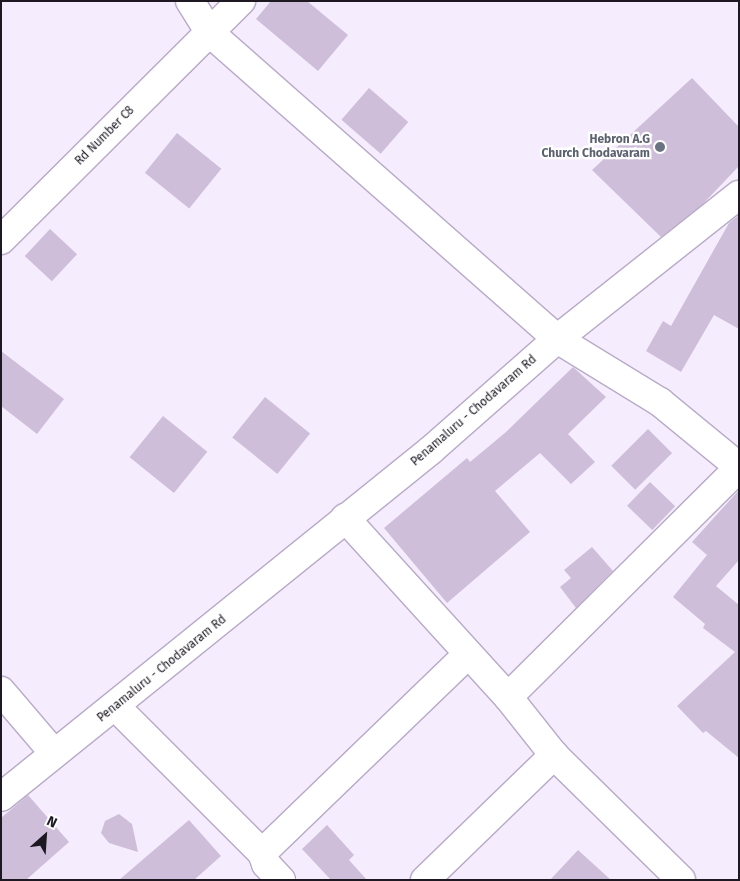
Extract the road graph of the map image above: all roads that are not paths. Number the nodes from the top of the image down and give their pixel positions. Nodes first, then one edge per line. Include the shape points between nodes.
1 (190, 1) edge
2 (241, 1) edge
3 (209, 32) junction
4 (737, 199) edge
5 (1, 240) edge
6 (557, 339) junction
7 (739, 468) edge
8 (345, 518) junction
9 (468, 654) junction
10 (1, 691) edge
11 (508, 697) junction
12 (116, 707) junction
13 (54, 753) junction
14 (554, 755) junction
15 (1, 797) edge
16 (265, 869) edge
17 (425, 880) edge
18 (681, 880) edge

1 - 3 street
2 - 3 street, Rd Number C8
3 - 5 street, Rd Number C8
3 - 6 street
4 - 6 street, Penamaluru - Chodavaram Rd
6 - 7 street via 660,402
6 - 8 street, Penamaluru - Chodavaram Rd via 431,450
7 - 11 street
8 - 9 street
8 - 12 street, Penamaluru - Chodavaram Rd
9 - 11 street
9 - 16 street
10 - 13 street
11 - 14 street
12 - 13 street, Penamaluru - Chodavaram Rd
12 - 16 street
13 - 15 street, Penamaluru - Chodavaram Rd
14 - 17 street
14 - 18 street

